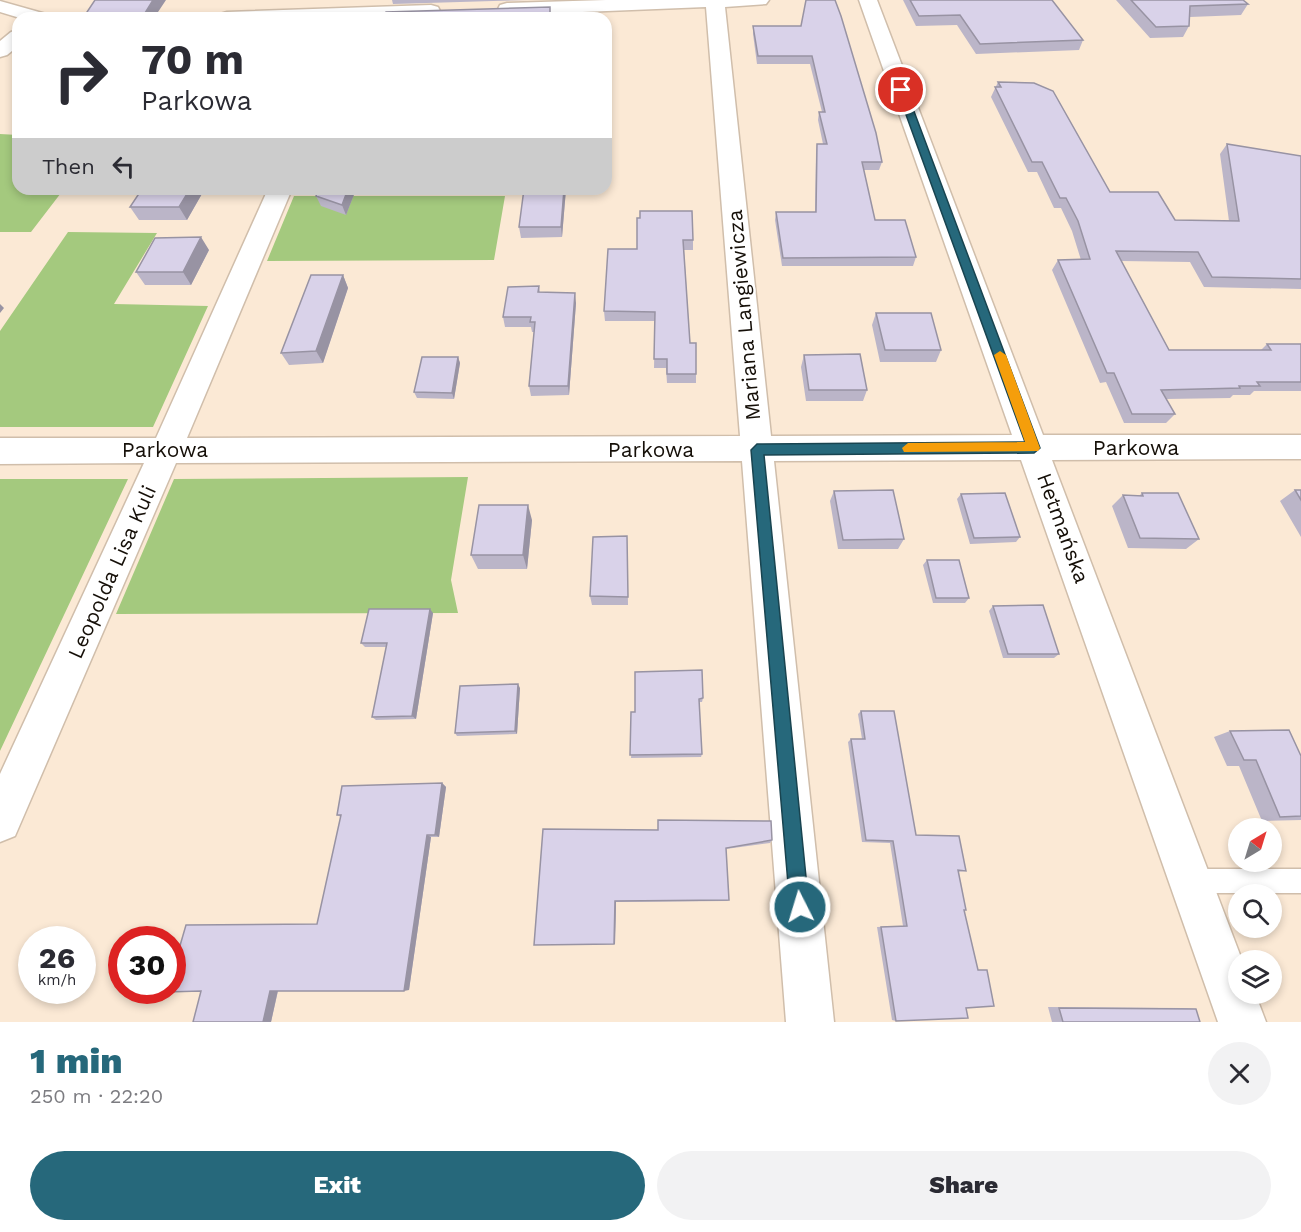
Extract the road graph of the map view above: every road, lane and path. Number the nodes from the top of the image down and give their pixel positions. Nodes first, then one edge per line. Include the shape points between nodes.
1 (760, 0) edge
2 (868, 0) edge
3 (715, 2) junction
4 (0, 6) edge
5 (488, 9) edge
6 (357, 11) edge
7 (452, 11) edge
8 (20, 12) edge
9 (338, 12) edge
10 (12, 41) edge
11 (0, 51) edge
12 (277, 195) edge
13 (1301, 447) edge
14 (1034, 448) junction
15 (166, 450) junction
16 (757, 450) junction
17 (0, 451) edge
18 (0, 821) edge
19 (1190, 881) junction
20 (1301, 881) edge
21 (810, 1022) edge
22 (1242, 1022) edge

1 - 3 street
2 - 14 street, Hetmańska
3 - 5 street
3 - 16 street, Mariana Langiewicza
4 - 8 street
6 - 7 street
6 - 9 street
10 - 11 street
12 - 15 street, Leopolda Lisa Kuli
13 - 14 street, Parkowa
14 - 16 street, Parkowa
14 - 19 street, Hetmańska
15 - 16 street, Parkowa
15 - 17 street, Parkowa
15 - 18 street, Leopolda Lisa Kuli
16 - 21 street, Mariana Langiewicza
19 - 20 lane
19 - 22 street, Hetmańska

